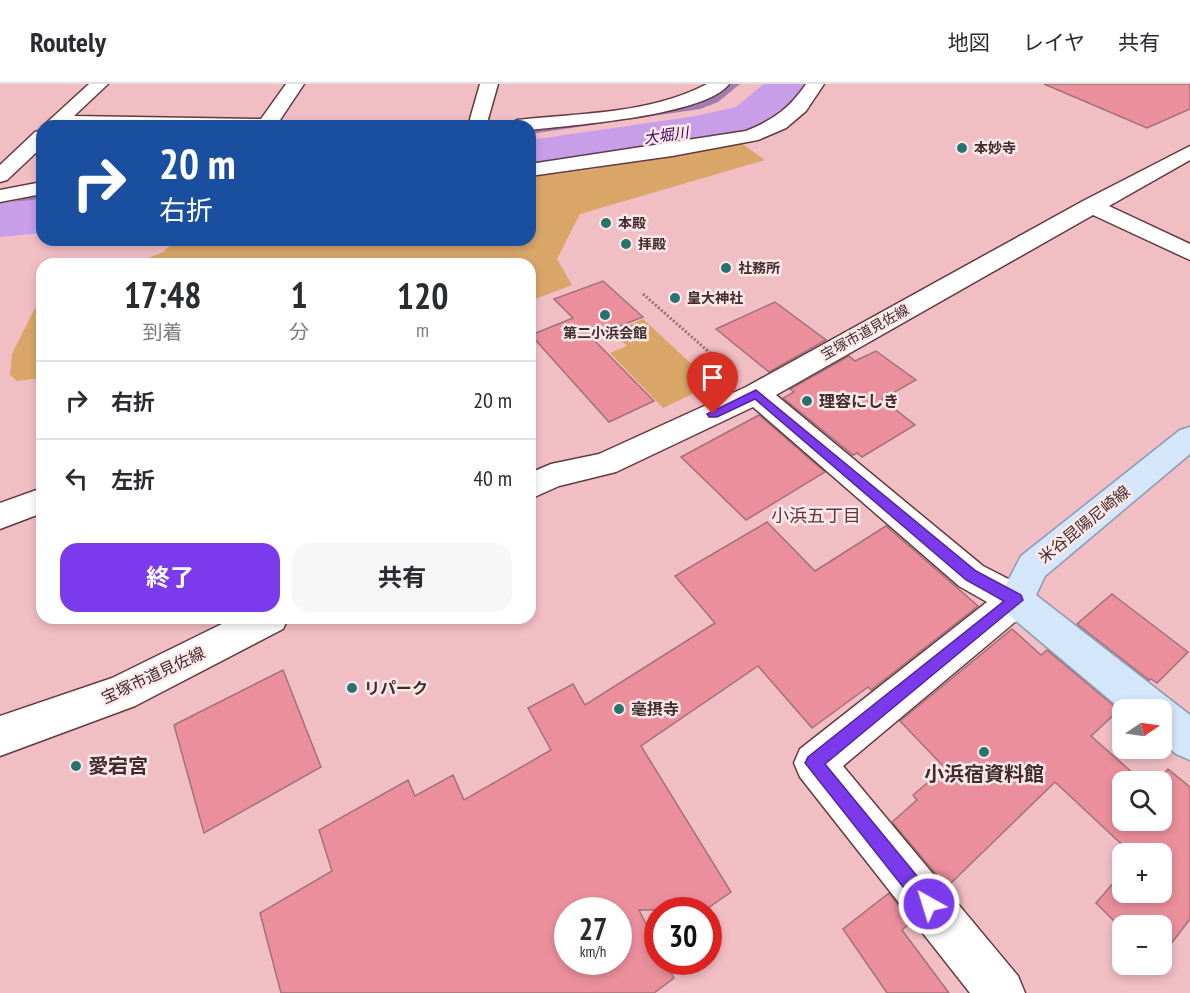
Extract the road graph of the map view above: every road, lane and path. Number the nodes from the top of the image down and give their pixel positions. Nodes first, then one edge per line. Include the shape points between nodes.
1 (99, 84) edge
2 (295, 84) edge
3 (489, 84) edge
4 (720, 84) edge
5 (815, 84) edge
6 (619, 93) dead end
7 (619, 112) junction
8 (59, 120) edge
9 (270, 120) edge
10 (479, 120) edge
11 (536, 123) edge
12 (36, 142) edge
13 (1190, 152) edge
14 (536, 169) edge
15 (0, 176) edge
16 (36, 189) edge
17 (0, 196) edge
18 (1091, 206) junction
19 (1190, 253) edge
20 (643, 294) dead end
21 (756, 394) junction
22 (1190, 438) edge
23 (536, 484) edge
24 (36, 502) edge
25 (0, 516) edge
26 (1016, 600) junction
27 (258, 624) edge
28 (1138, 699) edge
29 (1172, 725) edge
30 (0, 736) edge
31 (1190, 740) edge
32 (1000, 993) edge

1 - 8 street
2 - 9 street
3 - 10 street
4 - 7 street via 708,93 671,104
5 - 14 street via 800,107 779,124 751,136
6 - 7 street
7 - 11 street
12 - 15 street
13 - 18 street, 宝塚市道見佐線
16 - 17 street
18 - 19 street
18 - 21 street, 宝塚市道見佐線
20 - 21 path
21 - 23 street, 宝塚市道見佐線 via 605,464 551,476
21 - 26 street via 971,576
22 - 26 main road, 米谷昆陽尼崎線 via 1033,566
24 - 25 street
26 - 28 main road
26 - 32 street via 814,763
27 - 30 street, 宝塚市道見佐線 via 121,693
29 - 31 main road

